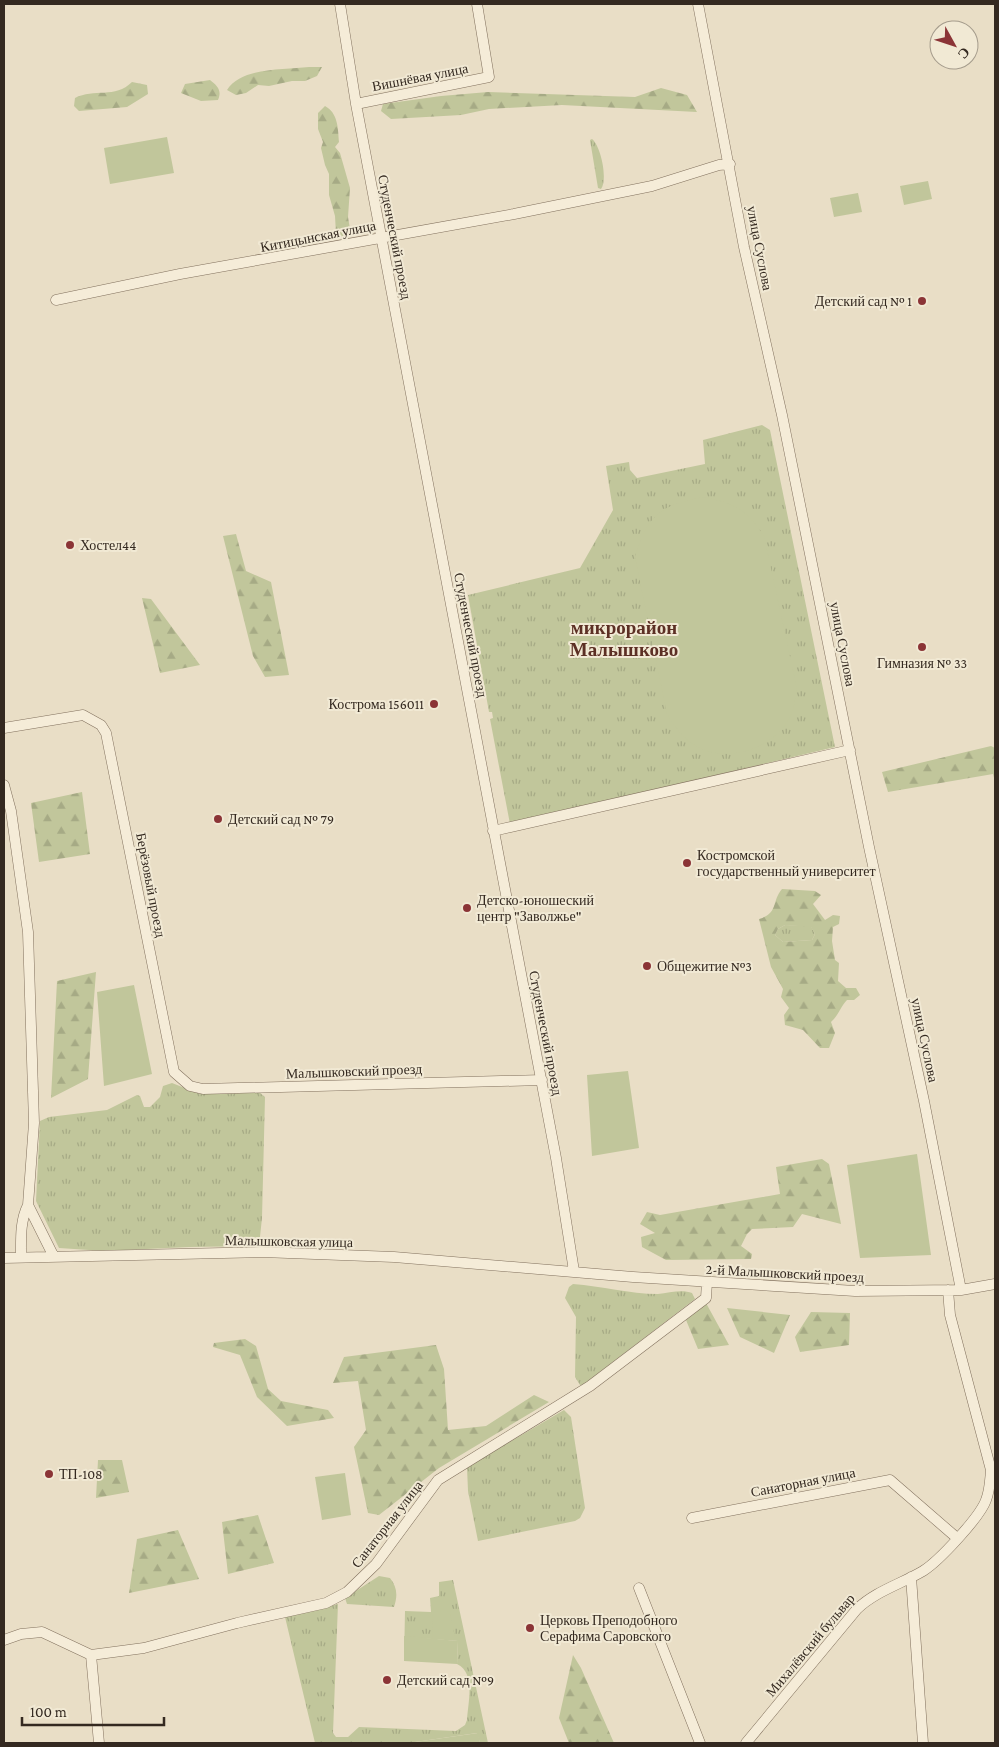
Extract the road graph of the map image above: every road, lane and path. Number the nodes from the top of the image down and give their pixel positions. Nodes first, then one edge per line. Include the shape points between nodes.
1 (340, 4) edge
2 (477, 4) edge
3 (698, 4) edge
4 (356, 104) junction
5 (730, 164) junction
6 (382, 238) junction
7 (56, 300) dead end
8 (4, 728) edge
9 (850, 750) junction
10 (4, 786) edge
11 (493, 831) junction
12 (174, 1072) joint
13 (542, 1080) junction
14 (28, 1205) junction
15 (53, 1255) junction
16 (21, 1256) junction
17 (4, 1258) edge
18 (574, 1271) junction
19 (707, 1282) junction
20 (995, 1284) edge
21 (948, 1290) junction
22 (961, 1290) junction
23 (692, 1518) dead end
24 (957, 1538) junction
25 (911, 1577) junction
26 (639, 1588) dead end
27 (4, 1640) edge
28 (91, 1655) junction
29 (99, 1743) edge
30 (700, 1743) edge
31 (746, 1743) edge
32 (923, 1743) edge

1 - 4 street, Студенческий проезд
2 - 4 street, Вишнёвая улица via 489,77
3 - 5 street, улица Суслова
4 - 6 street, Студенческий проезд
5 - 6 street, Китицынская улица via 652,186
5 - 9 street, улица Суслова via 744,248 782,415
6 - 7 street, Китицынская улица
6 - 11 street, Студенческий проезд
8 - 12 street, Берёзовый проезд via 83,715 101,725 106,733
9 - 11 street
9 - 22 street, улица Суслова
10 - 14 street via 11,811 28,932 34,1123
11 - 13 street, Студенческий проезд
12 - 13 street, Малышковский проезд via 190,1086 202,1089
13 - 18 street, Студенческий проезд
14 - 15 street
14 - 16 street via 23,1215
15 - 16 street, Малышковская улица
15 - 18 street, Малышковская улица via 262,1252 394,1257
16 - 17 street, Малышковская улица
18 - 19 street, 2-й Малышковский проезд
19 - 21 street, 2-й Малышковский проезд via 855,1291
19 - 28 street, Санаторная улица via 706,1298 590,1386 438,1480 384,1555 347,1592 326,1603 144,1648
20 - 22 street, 2-й Малышковский проезд
21 - 22 street, 2-й Малышковский проезд
21 - 24 street, Михалёвский бульвар via 950,1315 991,1470 986,1502
23 - 24 street, Санаторная улица via 890,1480
24 - 25 street, Михалёвский бульвар via 934,1562
25 - 31 street, Михалёвский бульвар via 872,1596 858,1609
25 - 32 street
26 - 30 street
27 - 28 street via 42,1632
28 - 29 street

